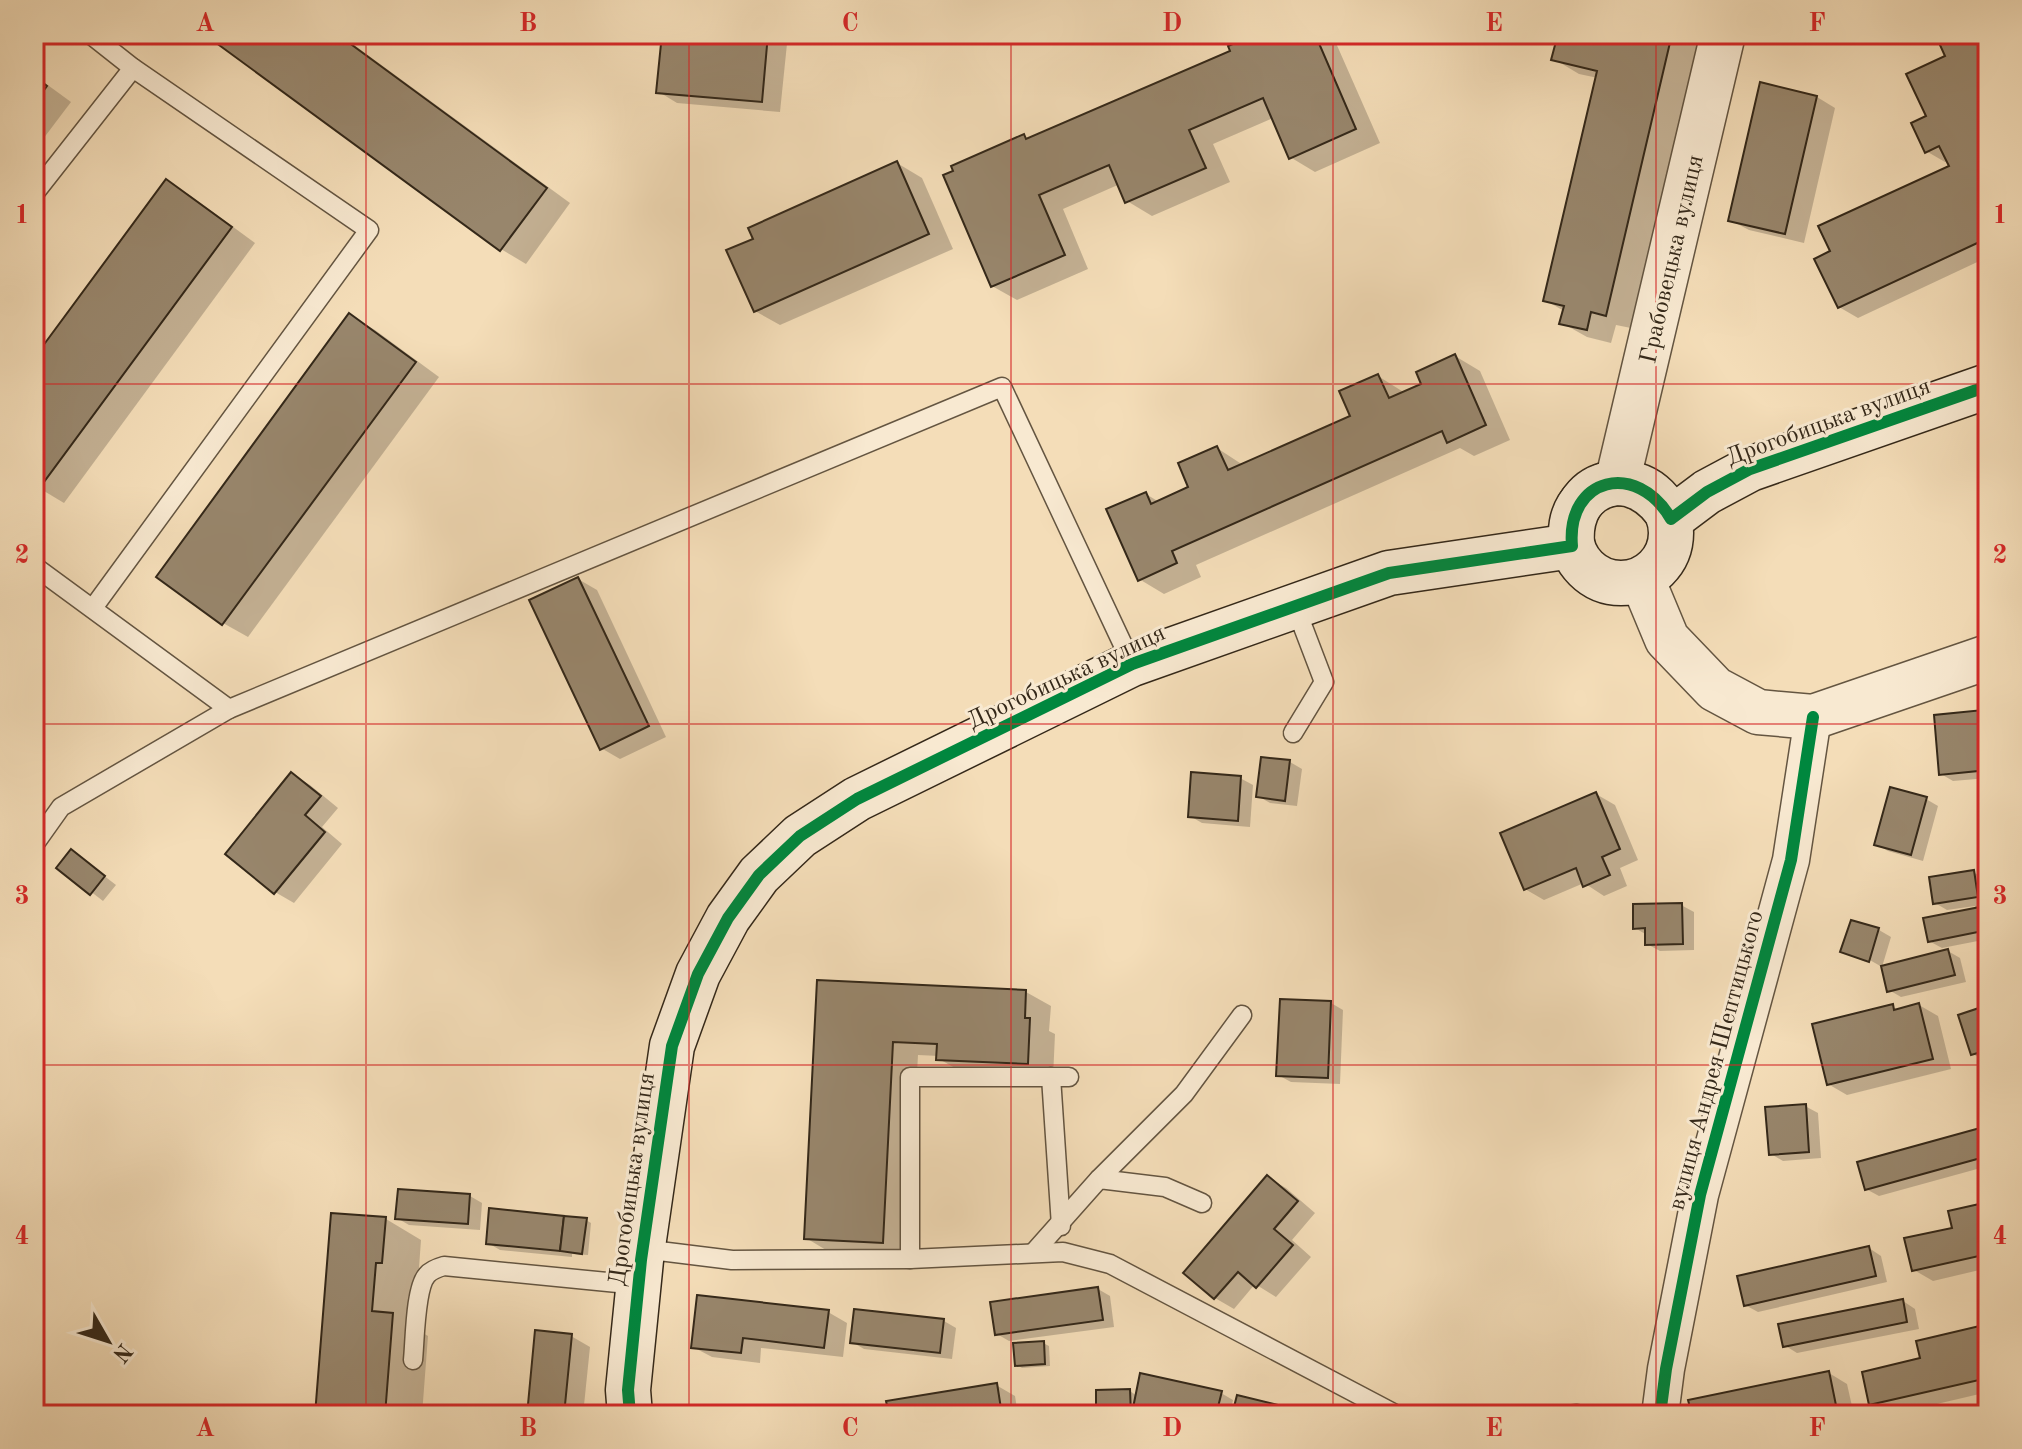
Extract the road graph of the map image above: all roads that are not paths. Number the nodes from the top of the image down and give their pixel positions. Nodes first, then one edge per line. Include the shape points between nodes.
1 (90, 34) edge
2 (1723, 34) edge
3 (133, 68) junction
4 (34, 194) edge
5 (1988, 386) edge
6 (1617, 483) junction
7 (1671, 519) junction
8 (1572, 546) junction
9 (34, 566) edge
10 (1642, 579) junction
11 (1295, 606) junction
12 (93, 608) junction
13 (1988, 657) edge
14 (1132, 664) junction
15 (229, 709) junction
16 (1813, 717) junction
17 (1293, 733) dead end
18 (34, 845) edge
19 (1242, 1015) dead end
20 (1099, 1179) junction
21 (1202, 1203) dead end
22 (1061, 1222) junction
23 (1035, 1251) junction
24 (1063, 1252) junction
25 (910, 1259) junction
26 (640, 1267) junction
27 (413, 1360) dead end
28 (1577, 1414) edge
29 (630, 1415) edge
30 (1397, 1415) edge
31 (1567, 1415) edge
32 (1660, 1415) edge

1 - 3 lane
2 - 6 main road, Грабовецька вулиця
3 - 4 lane
3 - 12 lane via 369,230
5 - 7 main road, Дрогобицька вулиця via 1750,469
6 - 7 main road via 1651,492
6 - 8 main road via 1585,497 1575,512
7 - 10 main road via 1667,555
8 - 10 main road via 1586,568 1607,582
8 - 11 main road, Дрогобицька вулиця via 1389,573
9 - 12 lane
10 - 16 main road via 1667,639 1715,689 1758,712
11 - 14 main road, Дрогобицька вулиця
11 - 17 lane via 1324,682
12 - 15 lane
13 - 16 main road
14 - 15 lane via 1002,387
14 - 26 main road, Дрогобицька вулиця via 857,799 800,836 759,875 704,963 672,1046
15 - 18 lane via 61,807
16 - 32 street, вулиця Андрея Шептицького via 1791,860 1700,1195
19 - 20 lane via 1184,1094
20 - 21 lane via 1165,1187
20 - 22 lane
22 - 23 lane
22 - 24 lane
22 - 25 lane via 1060,1077 910,1077
23 - 24 lane
23 - 25 lane
24 - 30 lane via 1110,1264
25 - 26 lane via 732,1260
26 - 27 lane via 436,1268 422,1283
26 - 29 main road, Дрогобицька вулиця
28 - 31 lane

